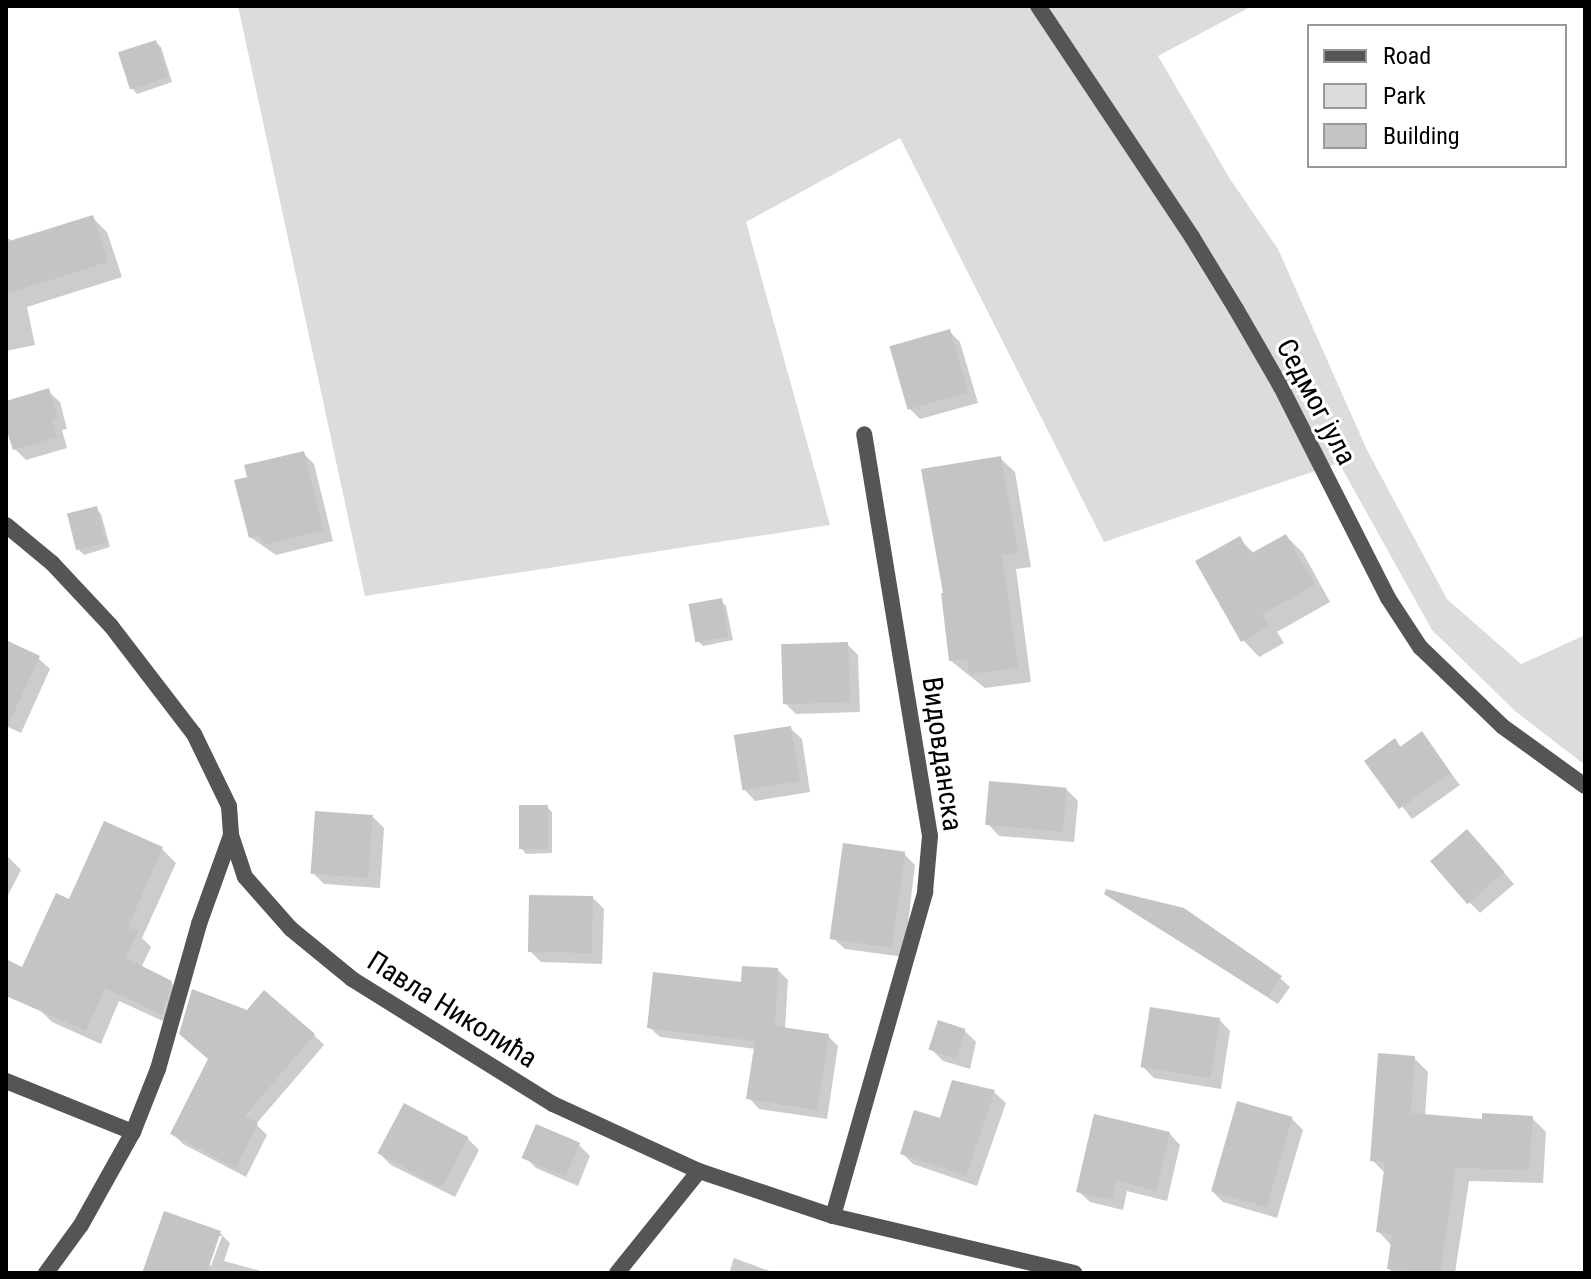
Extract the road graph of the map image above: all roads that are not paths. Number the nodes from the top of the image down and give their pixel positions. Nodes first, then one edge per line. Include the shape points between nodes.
1 (1038, 6) edge
2 (864, 434) dead end
3 (6, 525) edge
4 (1585, 786) edge
5 (231, 835) junction
6 (6, 1081) edge
7 (133, 1132) junction
8 (699, 1171) junction
9 (833, 1216) junction
10 (46, 1273) edge
11 (617, 1273) edge
12 (1074, 1273) edge

1 - 4 street, Седмог јула via 1229,297 1388,598 1420,647 1502,726
2 - 9 street, Видовданска via 930,836 925,892
3 - 5 street, Павла Николића via 52,563 111,626 194,734 229,806
5 - 7 street
5 - 8 street, Павла Николића via 245,877 291,929 352,979 553,1104
6 - 7 street
7 - 10 street via 81,1225
8 - 9 street, Павла Николића
8 - 11 street
9 - 12 street, Павла Николића

